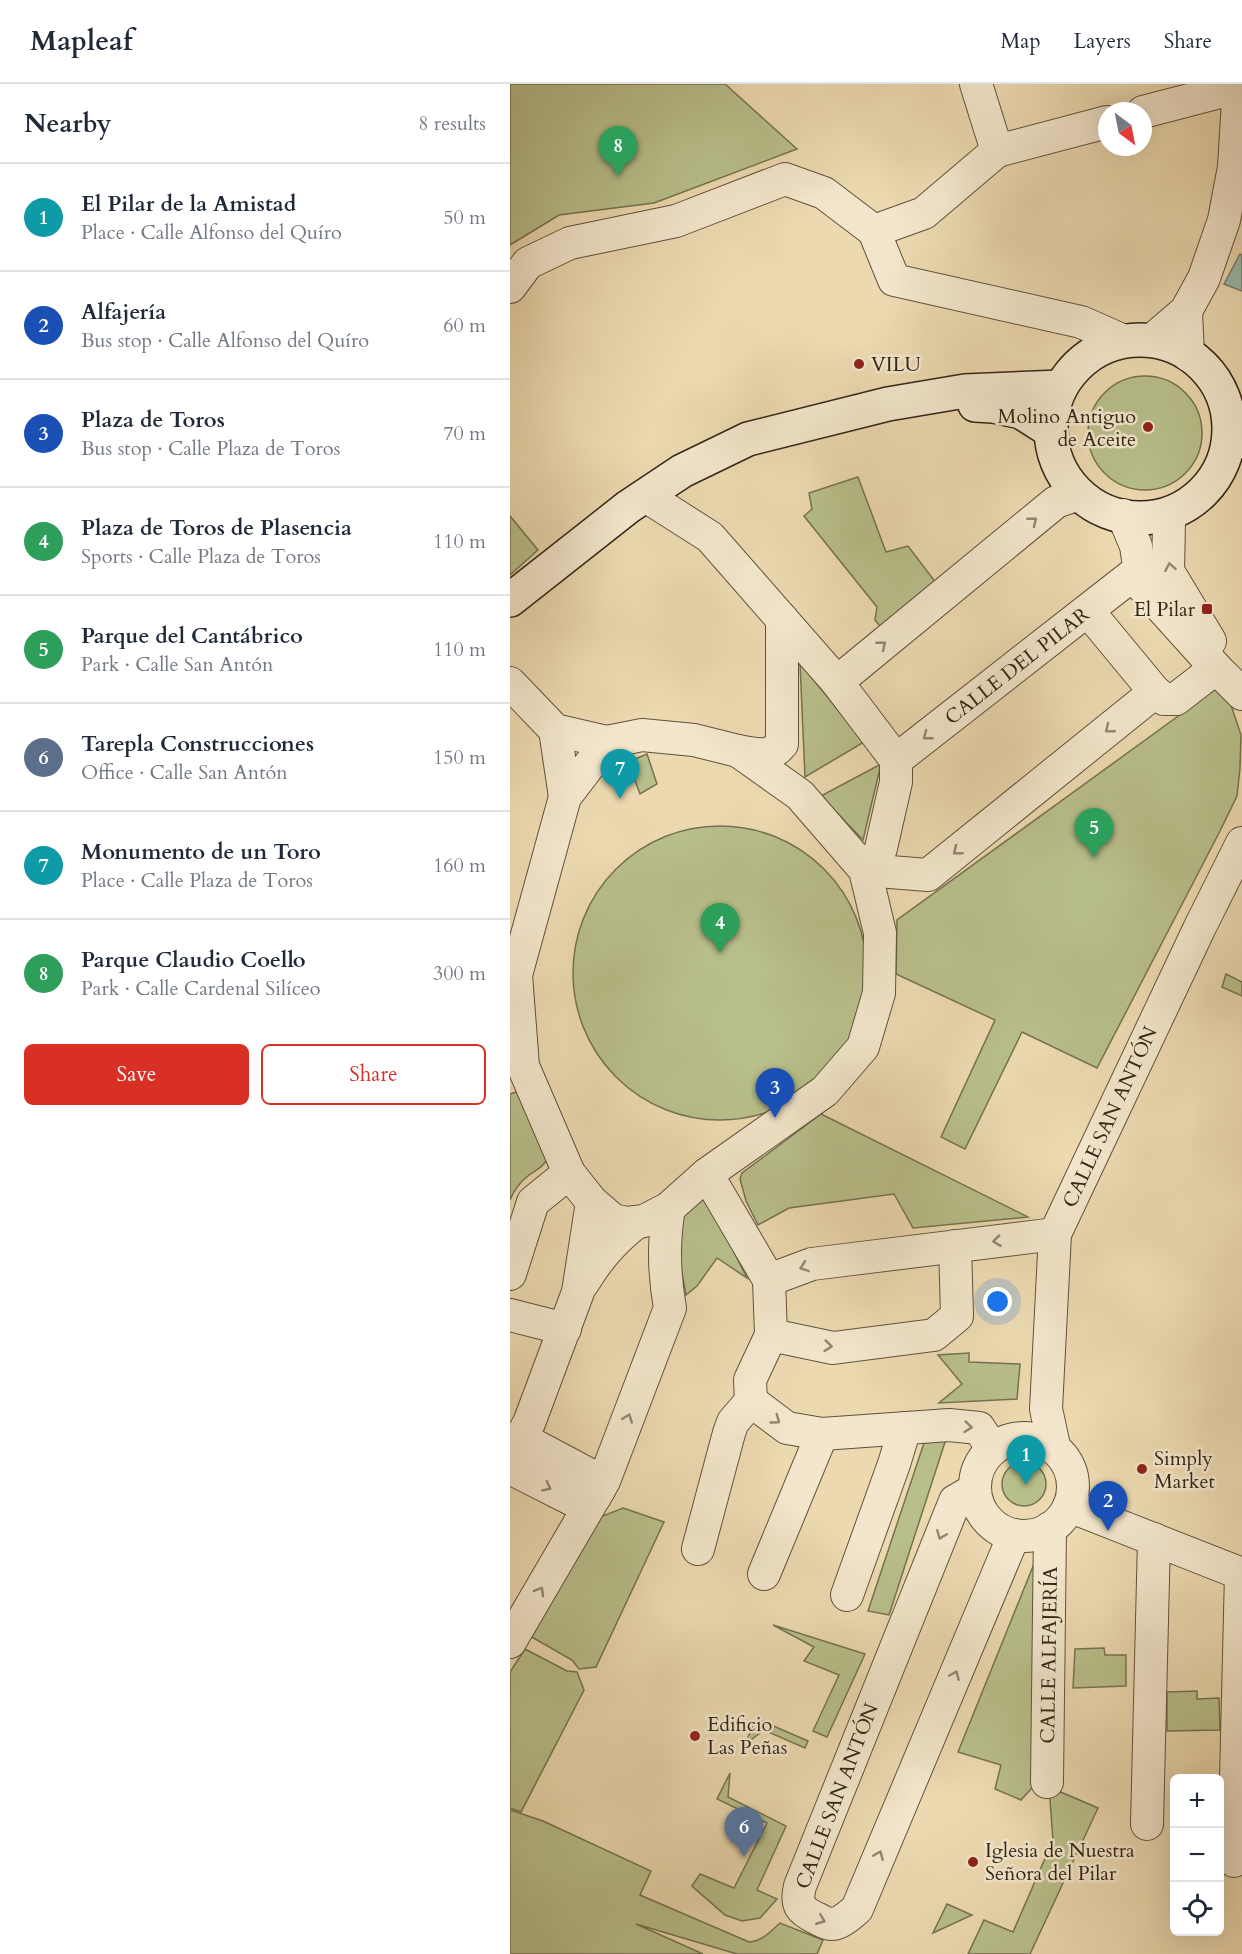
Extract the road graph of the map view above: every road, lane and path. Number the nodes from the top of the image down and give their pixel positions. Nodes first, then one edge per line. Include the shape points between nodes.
1 (976, 84) edge
2 (1239, 86) edge
3 (1152, 110) edge
4 (1098, 124) edge
5 (997, 151) junction
6 (874, 231) junction
7 (510, 287) edge
8 (1186, 311) junction
9 (1081, 322) junction
10 (1137, 341) junction
11 (1094, 353) junction
12 (1188, 355) junction
13 (1228, 378) edge
14 (1061, 387) junction
15 (1236, 430) edge
16 (1051, 431) junction
17 (1079, 494) junction
18 (655, 502) junction
19 (1173, 512) junction
20 (1123, 515) junction
21 (1138, 570) junction
22 (510, 600) edge
23 (1088, 611) junction
24 (510, 619) edge
25 (782, 619) junction
26 (1215, 668) junction
27 (837, 682) junction
28 (510, 683) edge
29 (1242, 689) edge
30 (1155, 692) junction
31 (1242, 694) edge
32 (782, 729) junction
33 (555, 730) junction
34 (608, 742) junction
35 (738, 752) junction
36 (896, 760) junction
37 (800, 795) junction
38 (565, 797) junction
39 (1242, 843) edge
40 (866, 870) junction
41 (513, 974) edge
42 (516, 1068) edge
43 (569, 1173) junction
44 (707, 1174) junction
45 (592, 1202) junction
46 (669, 1208) junction
47 (637, 1222) junction
48 (1055, 1234) junction
49 (955, 1246) junction
50 (510, 1274) edge
51 (769, 1280) junction
52 (578, 1292) junction
53 (510, 1315) edge
54 (565, 1329) junction
55 (771, 1335) junction
56 (751, 1401) junction
57 (1046, 1409) junction
58 (905, 1428) junction
59 (822, 1434) junction
60 (1023, 1436) junction
61 (1054, 1446) junction
62 (992, 1448) junction
63 (511, 1452) edge
64 (974, 1490) junction
65 (597, 1493) junction
66 (1060, 1517) junction
67 (1014, 1535) junction
68 (1154, 1539) junction
69 (698, 1550) dead end
70 (764, 1574) dead end
71 (1242, 1574) edge
72 (847, 1595) dead end
73 (510, 1642) edge
74 (1047, 1782) dead end
75 (1147, 1824) dead end
76 (1234, 1861) dead end

1 - 5 street
2 - 3 street
2 - 8 street via 1234,167 1224,219 1204,278
4 - 5 street
5 - 6 street via 924,213
6 - 7 street via 824,193 785,179 676,221 570,243 528,263
6 - 9 street via 894,280
8 - 10 street
8 - 12 street
9 - 10 street
9 - 11 street
10 - 11 main road
10 - 12 main road
11 - 14 main road via 1079,364
12 - 13 main road
13 - 15 main road via 1223,394
14 - 16 main road
14 - 22 main road via 965,392 888,404 748,440 682,471 646,495
15 - 19 main road via 1217,475 1198,496
16 - 17 main road via 1054,454 1064,476
16 - 18 main road via 1021,412 969,404 851,426 778,446 714,468
17 - 20 main road via 1101,509
27 -> 17 street via 1056,502
18 - 24 main road
18 - 25 street via 710,537
19 - 20 main road via 1150,518
29 -> 19 street via 1168,571 1169,522
20 - 21 street via 1136,546
21 - 23 street, CALLE DEL PILAR
21 - 26 street via 1142,586
23 - 30 street
23 -> 36 street, CALLE DEL PILAR
25 - 27 street
25 - 32 street
26 - 30 street via 1176,699 1164,699
26 - 31 street
27 - 36 street
28 - 33 street
30 -> 40 street via 928,875
32 - 35 street via 782,744 776,751 768,755
32 - 37 street
33 - 34 street
33 - 38 street
34 - 35 street via 642,735 694,740
34 - 38 street
35 - 37 street
36 - 40 street via 896,782 881,848 876,863
37 - 40 street
38 - 41 street
39 - 48 street, CALLE SAN ANTÓN
40 - 44 street via 880,933 879,993 863,1047 825,1091
41 - 42 street
42 - 43 street
43 - 45 street
43 - 50 street via 533,1202
44 - 46 street
44 - 51 street
45 - 47 street via 614,1220
45 - 52 street
46 - 47 street
65 -> 46 street via 670,1308 664,1241
47 - 52 street via 599,1257
48 -> 49 street
48 - 57 street, CALLE SAN ANTÓN
49 -> 51 street via 812,1264
55 -> 49 street via 833,1348 934,1335 957,1316
51 - 55 street
52 - 54 street
53 - 54 street
54 - 63 street via 529,1423
55 - 56 street via 750,1380
56 -> 59 street via 787,1428
56 - 69 street via 729,1433
57 - 60 street
57 - 61 street, CALLE SAN ANTÓN
58 - 59 street
58 -> 62 street via 978,1428
58 - 72 street
59 - 70 street
60 - 61 street
60 - 62 street
61 - 66 street via 1065,1458 1074,1490
62 - 64 street via 975,1475
63 - 65 street via 516,1471 578,1502
64 - 67 street via 987,1520
64 -> 67 street, CALLE SAN ANTÓN via 955,1501 950,1512 800,1886 797,1897 804,1913 836,1924 857,1909
73 -> 65 street
66 - 67 street via 1039,1534
66 - 68 street
66 - 74 street, CALLE ALFAJERÍA
68 - 71 street
68 - 75 street
71 - 76 street

